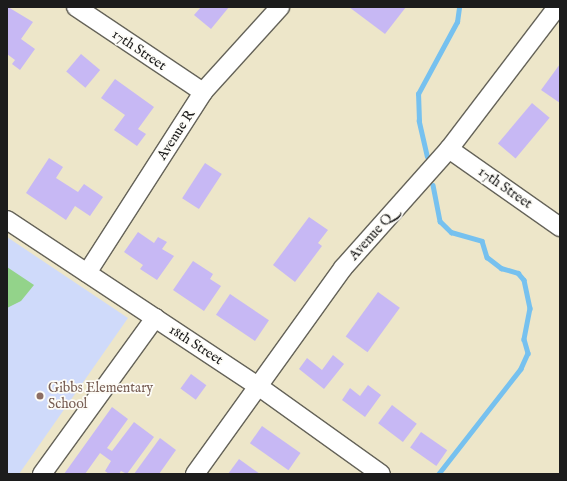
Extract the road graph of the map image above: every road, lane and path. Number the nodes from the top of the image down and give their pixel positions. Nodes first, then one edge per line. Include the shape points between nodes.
1 (76, 7) edge
2 (280, 7) edge
3 (557, 7) edge
4 (203, 92) junction
5 (449, 149) junction
6 (7, 220) edge
7 (560, 227) edge
8 (87, 273) junction
9 (154, 318) junction
10 (258, 386) junction
11 (42, 474) edge
12 (195, 474) edge
13 (381, 474) edge

1 - 4 street, 17th Street
2 - 4 street, Avenue R
3 - 5 street, Avenue Q
4 - 8 street, Avenue R
5 - 7 street, 17th Street
5 - 10 street, Avenue Q via 343,268
6 - 8 street, 18th Street
8 - 9 street, 18th Street
9 - 10 street, 18th Street
9 - 11 street
10 - 12 street, Avenue Q
10 - 13 street, 18th Street

